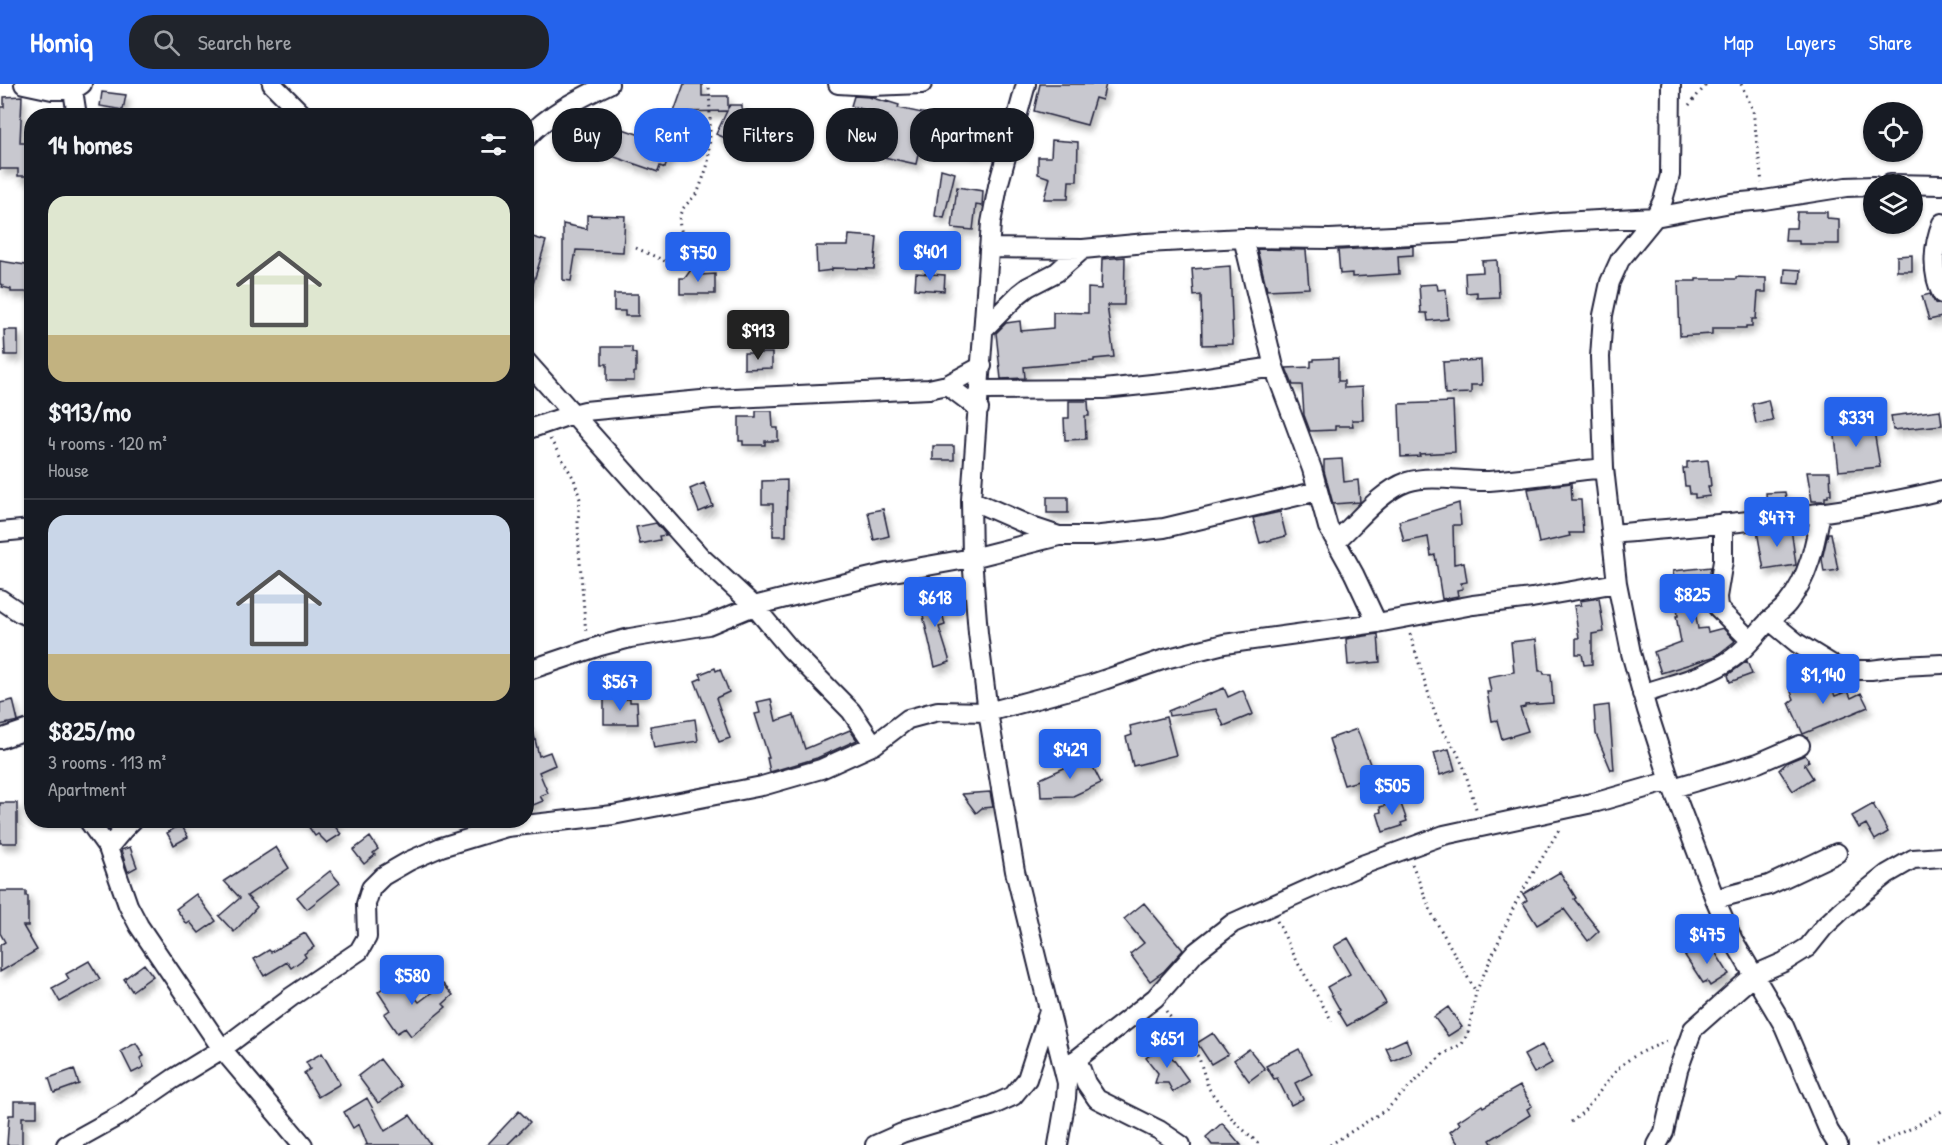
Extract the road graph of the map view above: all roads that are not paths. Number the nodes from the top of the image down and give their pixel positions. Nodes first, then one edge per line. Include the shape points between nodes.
1 (24, 84) edge
2 (272, 84) edge
3 (609, 84) edge
4 (838, 84) edge
5 (922, 84) edge
6 (1026, 84) edge
7 (1671, 84) edge
8 (78, 87) edge
9 (77, 108) edge
10 (296, 108) edge
11 (534, 131) edge
12 (1923, 185) edge
13 (1942, 185) edge
14 (1863, 186) edge
15 (1655, 217) junction
16 (1942, 223) edge
17 (1244, 238) junction
18 (989, 248) junction
19 (1083, 249) junction
20 (1942, 294) edge
21 (985, 328) junction
22 (982, 366) junction
23 (1274, 367) junction
24 (534, 370) edge
25 (947, 385) junction
26 (980, 390) junction
27 (979, 409) junction
28 (573, 414) junction
29 (534, 427) edge
30 (1604, 468) junction
31 (1942, 490) edge
32 (1318, 491) junction
33 (971, 500) junction
34 (1821, 512) junction
35 (1723, 523) junction
36 (24, 530) edge
37 (0, 532) edge
38 (1612, 534) junction
39 (1059, 536) junction
40 (1336, 541) junction
41 (972, 558) junction
42 (1617, 583) junction
43 (0, 599) edge
44 (754, 606) junction
45 (24, 614) edge
46 (1769, 620) junction
47 (1377, 623) junction
48 (1751, 641) junction
49 (1942, 664) edge
50 (534, 668) edge
51 (1642, 694) junction
52 (988, 712) junction
53 (24, 734) edge
54 (0, 739) edge
55 (874, 745) junction
56 (1800, 745) dead end
57 (1672, 785) junction
58 (534, 822) edge
59 (94, 828) edge
60 (125, 828) edge
61 (496, 828) edge
62 (1942, 844) edge
63 (108, 848) junction
64 (1837, 853) dead end
65 (1933, 857) edge
66 (1715, 899) junction
67 (1754, 975) junction
68 (1049, 1009) junction
69 (222, 1049) junction
70 (1070, 1063) junction
71 (70, 1144) edge
72 (303, 1145) edge
73 (875, 1145) edge
74 (1058, 1145) edge
75 (1181, 1145) edge
76 (1657, 1145) edge
77 (1838, 1145) edge

1 - 8 street via 52,90
2 - 10 street
3 - 11 street via 563,107
4 - 5 street
6 - 18 street via 998,186
7 - 15 street via 1670,175
8 - 9 street
12 - 13 street
14 - 15 street
15 - 17 street via 1374,238
15 - 30 street via 1620,260 1610,282 1603,315 1600,357
16 - 20 street via 1934,262
17 - 19 street
17 - 23 street
18 - 19 street
18 - 21 street
19 - 21 street via 1057,272 1019,294
21 - 22 street
22 - 25 street
22 - 26 street
23 - 26 street via 1104,389
23 - 32 street
24 - 28 street
25 - 27 street
25 - 28 street via 712,399
26 - 27 street
27 - 33 street
28 - 29 street
28 - 44 street via 700,556
30 - 38 street
30 - 40 street via 1488,481 1408,482 1392,489
31 - 34 street
32 - 39 street via 1164,528
32 - 40 street
33 - 39 street
33 - 41 street
34 - 35 street
34 - 46 street via 1804,577 1788,603
35 - 38 street
35 - 48 street via 1718,608
36 - 37 street
38 - 42 street
39 - 41 street
40 - 47 street
41 - 44 street via 888,573
41 - 52 street
42 - 47 street
42 - 51 street
43 - 45 street
44 - 50 street via 708,625 630,638
44 - 55 street via 851,711
46 - 48 street
46 - 49 street via 1841,670
47 - 52 street via 1224,644
48 - 51 street via 1731,660 1707,672
51 - 57 street
52 - 55 street via 938,711 908,719
52 - 68 street via 1015,871
53 - 54 street
55 - 58 street via 822,769 762,786 613,815
56 - 57 street via 1758,763
57 - 66 street
57 - 70 street via 1444,835 1362,865 1233,923 1196,952 1155,998
59 - 63 street
60 - 63 street
61 - 69 street via 441,847 383,876 371,888 366,904 367,937 359,951
62 - 65 street
63 - 69 street via 128,905
64 - 66 street via 1769,885
65 - 67 street via 1905,862 1836,915 1809,947
66 - 67 street
67 - 76 street via 1693,1029
67 - 77 street via 1784,1026
68 - 70 street
68 - 73 street via 1027,1079 1013,1096
69 - 71 street
69 - 72 street
70 - 74 street
70 - 75 street via 1097,1099

